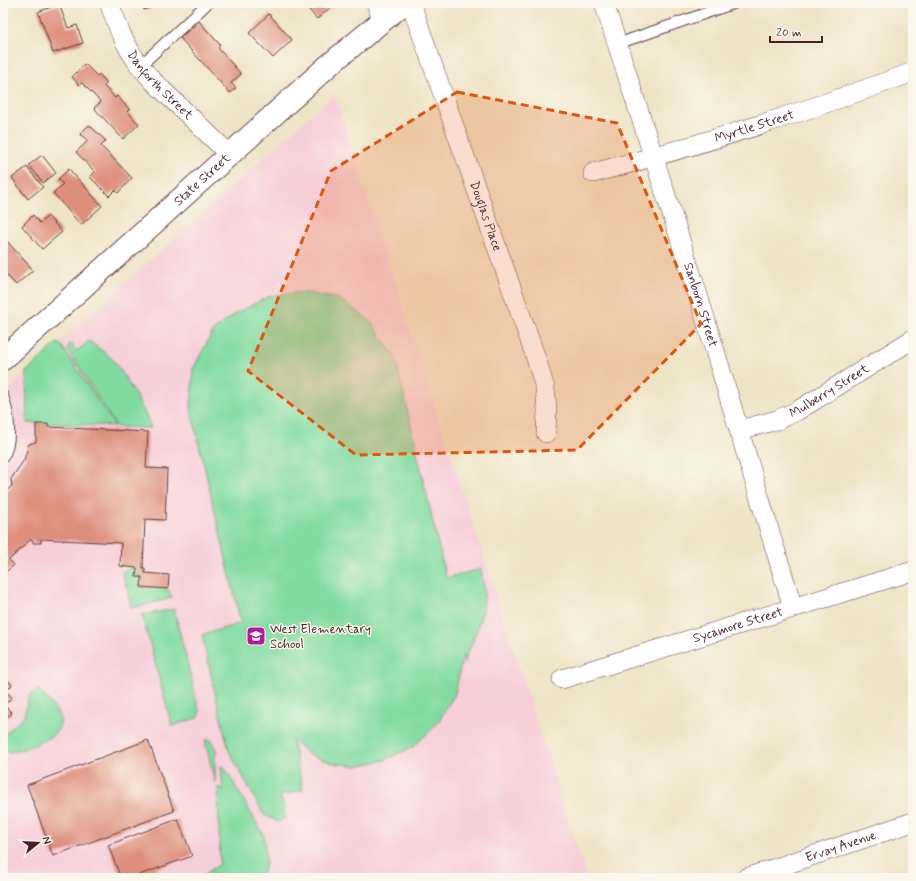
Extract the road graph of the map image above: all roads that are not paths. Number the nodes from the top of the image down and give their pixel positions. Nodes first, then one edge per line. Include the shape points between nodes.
1 (109, 3) edge
2 (208, 3) edge
3 (404, 3) edge
4 (410, 3) edge
5 (604, 3) edge
6 (734, 3) edge
7 (379, 11) edge
8 (617, 44) junction
9 (140, 66) junction
10 (913, 72) edge
11 (229, 154) junction
12 (654, 157) junction
13 (593, 173) dead end
14 (913, 339) edge
15 (3, 359) edge
16 (3, 396) edge
17 (740, 430) junction
18 (546, 433) dead end
19 (3, 457) edge
20 (913, 571) edge
21 (793, 608) junction
22 (562, 679) dead end
23 (913, 822) edge
24 (746, 878) edge

1 - 9 street, Danforth Street via 121,34
2 - 9 lane
3 - 7 street, State Street
4 - 18 street, Douglas Place via 536,358 545,388
5 - 8 street, Sanborn Street
6 - 8 lane
7 - 11 street, State Street via 329,65
8 - 12 street, Sanborn Street
9 - 11 street, Danforth Street
10 - 12 street, Myrtle Street via 758,126
11 - 15 street, State Street
12 - 13 street, Myrtle Street
12 - 17 street, Sanborn Street
14 - 17 street, Mulberry Street via 797,411 777,420
16 - 19 lane via 8,413 9,432
17 - 21 street, Sanborn Street
20 - 21 street, Sycamore Street
21 - 22 street, Sycamore Street
23 - 24 street, Ervay Avenue

